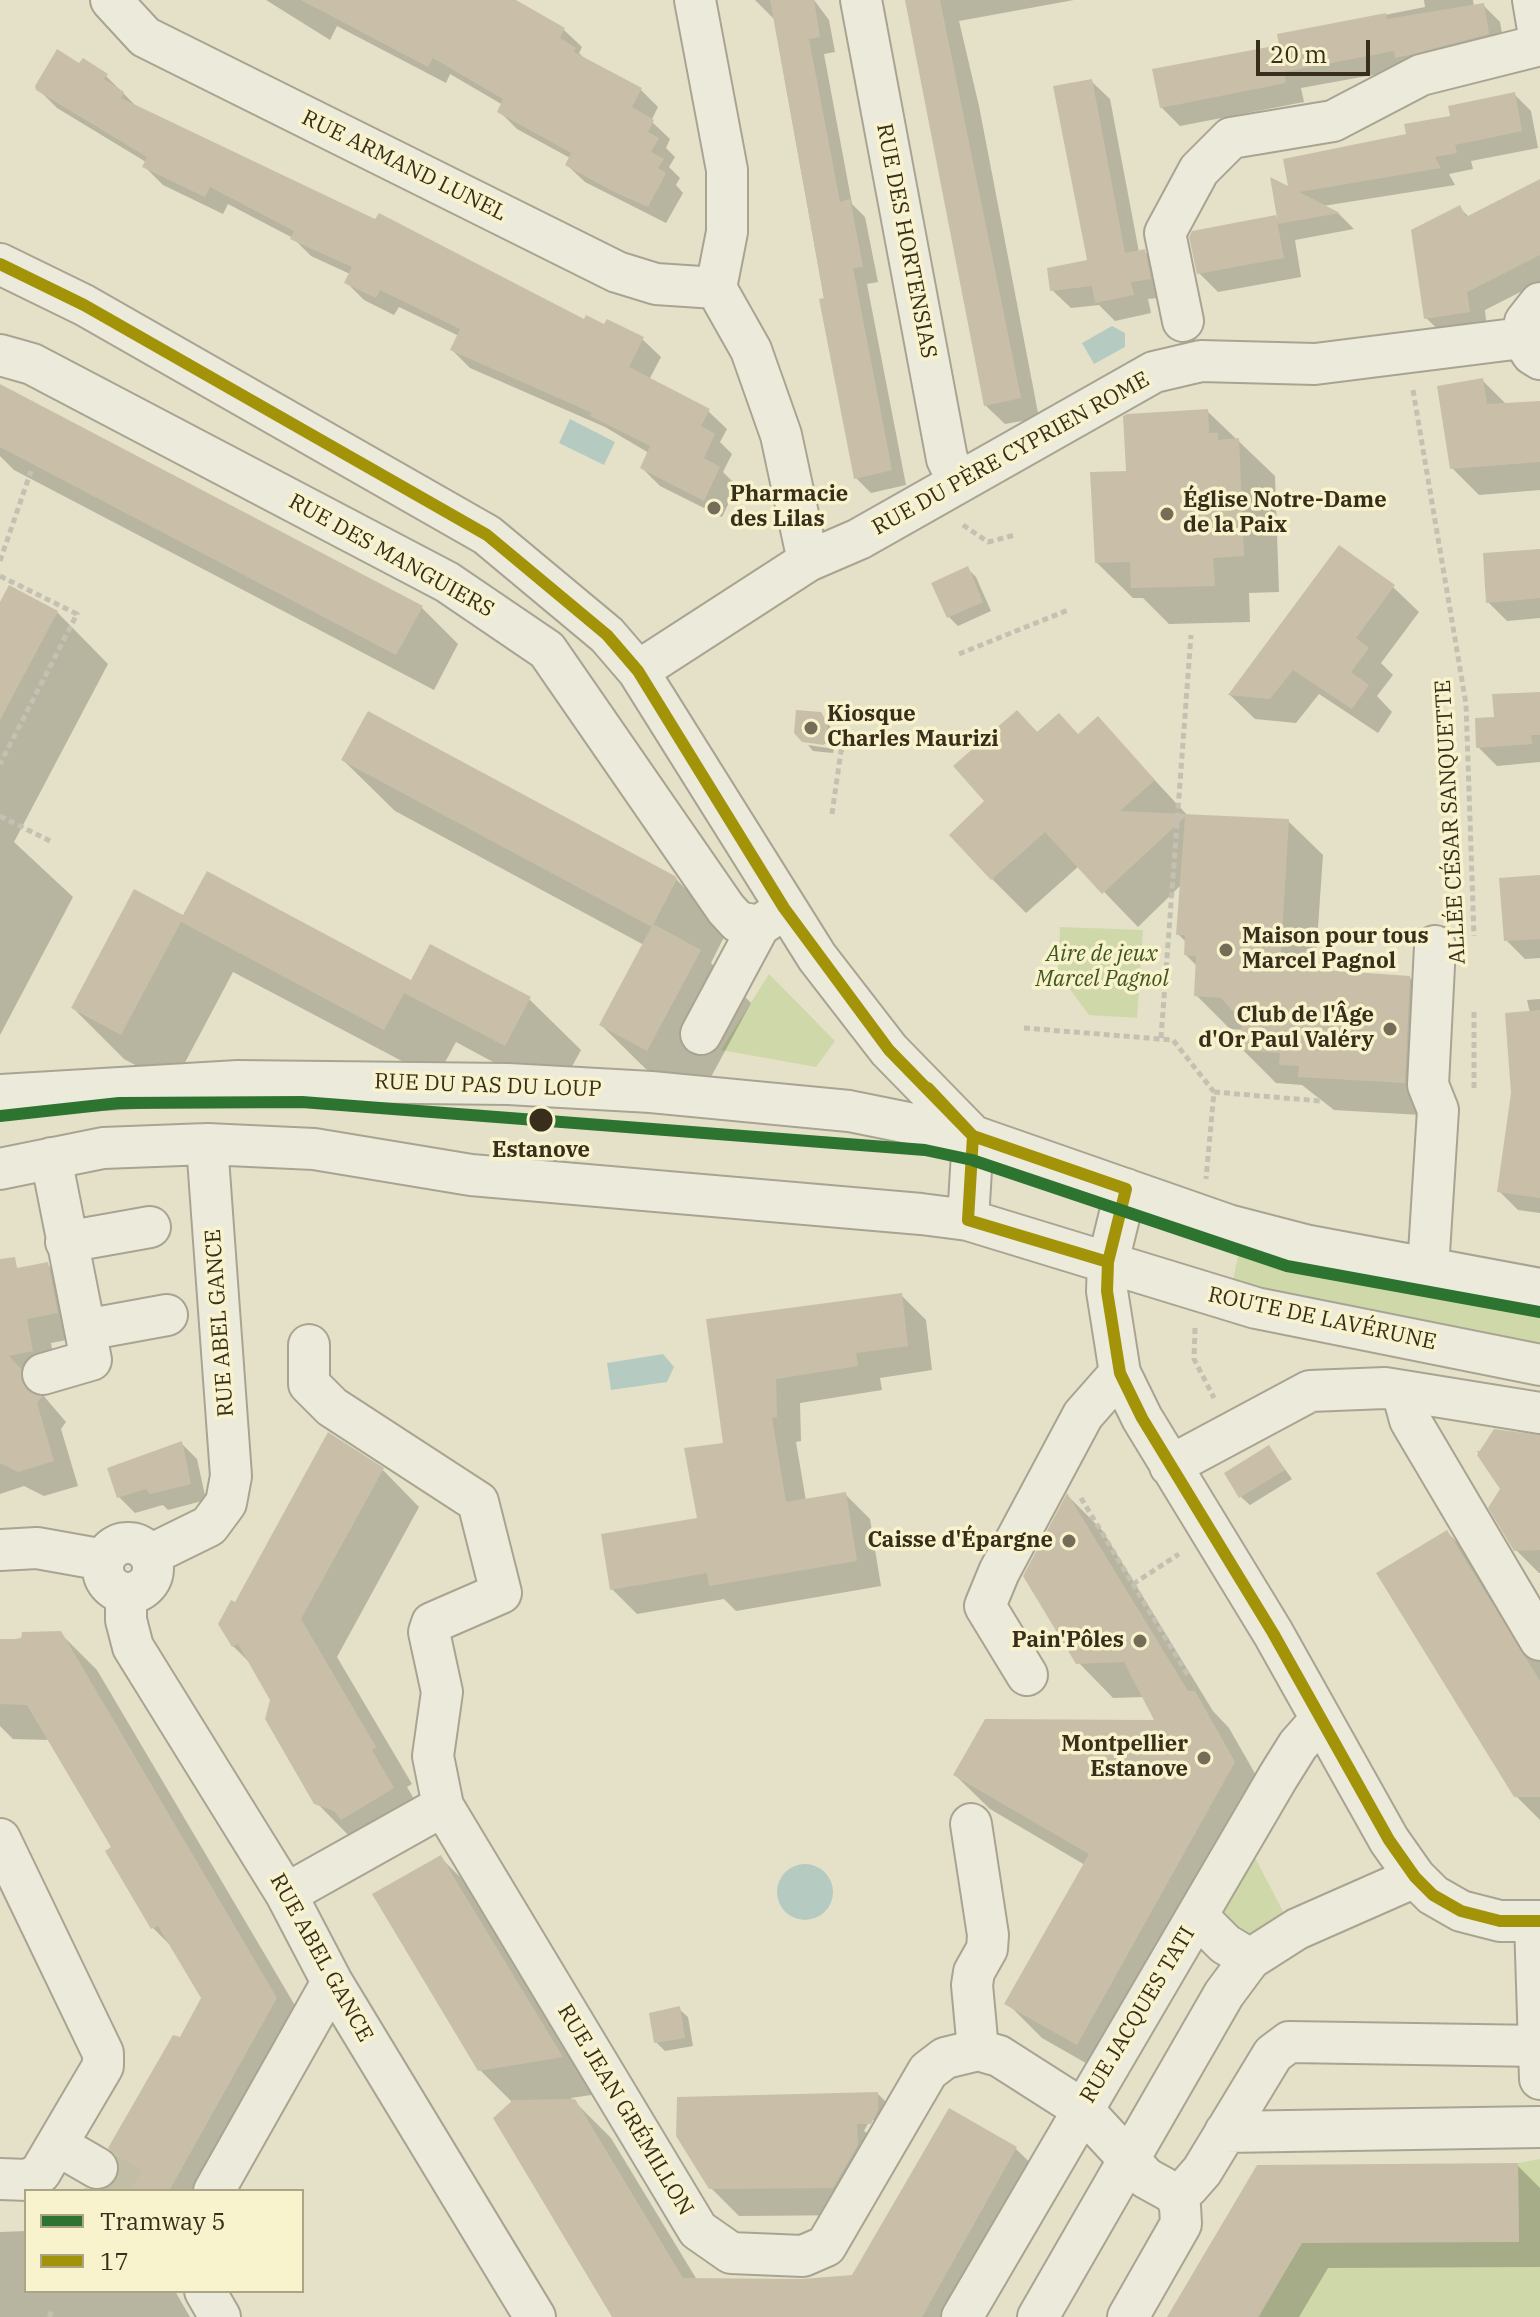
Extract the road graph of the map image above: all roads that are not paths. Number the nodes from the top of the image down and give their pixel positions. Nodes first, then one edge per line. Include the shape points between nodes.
1 (111, 0) edge
2 (695, 0) edge
3 (861, 0) edge
4 (1533, 0) edge
5 (1540, 44) edge
6 (0, 264) edge
7 (716, 288) junction
8 (1540, 303) edge
9 (1183, 321) dead end
10 (1531, 348) edge
11 (0, 355) edge
12 (947, 488) junction
13 (808, 561) junction
14 (638, 671) junction
15 (772, 917) junction
16 (1435, 946) dead end
17 (701, 1034) dead end
18 (0, 1095) edge
19 (973, 1136) junction
20 (207, 1144) junction
21 (51, 1158) junction
22 (0, 1169) edge
23 (1126, 1189) junction
24 (968, 1220) junction
25 (150, 1227) dead end
26 (66, 1242) junction
27 (1108, 1262) junction
28 (1428, 1269) junction
29 (1540, 1289) edge
30 (167, 1315) dead end
31 (85, 1330) junction
32 (309, 1345) dead end
33 (1540, 1365) edge
34 (1120, 1373) junction
35 (43, 1374) dead end
36 (1417, 1393) junction
37 (1540, 1413) edge
38 (1170, 1466) junction
39 (1488, 1500) dead end
40 (0, 1550) edge
41 (150, 1555) junction
42 (104, 1560) junction
43 (126, 1594) junction
44 (1540, 1640) edge
45 (1027, 1675) dead end
46 (1321, 1719) junction
47 (443, 1806) junction
48 (971, 1824) dead end
49 (0, 1839) edge
50 (1415, 1877) junction
51 (286, 1894) junction
52 (1197, 1916) junction
53 (1538, 1921) edge
54 (1250, 1959) junction
55 (332, 1982) junction
56 (1539, 2046) edge
57 (978, 2050) junction
58 (1540, 2079) edge
59 (1082, 2109) junction
60 (1540, 2127) edge
61 (1225, 2132) junction
62 (59, 2146) junction
63 (1128, 2160) junction
64 (97, 2168) tunnel mouth
65 (0, 2179) edge
66 (215, 2189) edge
67 (1175, 2194) junction
68 (206, 2293) edge
69 (220, 2317) edge
70 (535, 2317) edge
71 (962, 2317) edge
72 (1038, 2317) edge
73 (1128, 2317) edge

1 - 7 street, RUE ARMAND LUNEL via 145,37 617,272 656,284
2 - 7 street via 727,170 727,232
3 - 12 street, RUE DES HORTENSIAS via 947,459
4 - 5 street
5 - 9 street via 1421,75 1333,121 1231,138 1199,170 1165,233
6 - 14 street via 84,305 487,535 607,635
7 - 13 street via 751,350 771,407
8 - 10 street via 1525,322
10 - 12 street, RUE DU PÈRE CYPRIEN ROME via 1315,364 1201,361 1154,372
11 - 15 street, RUE DES MANGUIERS via 32,364 447,582 547,650 726,909 738,922
12 - 13 street, RUE DU PÈRE CYPRIEN ROME via 859,539
13 - 14 street, RUE DU PÈRE CYPRIEN ROME
14 - 15 street
15 - 17 street
15 - 19 street
16 - 28 street via 1428,1085 1438,1110
18 - 19 street, RUE DU PAS DU LOUP via 238,1081 508,1084 849,1111
19 - 23 street
19 - 24 street
20 - 21 street via 103,1148
20 - 24 street via 314,1149 471,1175
20 - 41 street, RUE ABEL GANCE via 231,1476 226,1503 209,1526
21 - 22 street
21 - 26 street
23 - 27 street
23 - 28 street via 1203,1218
24 - 27 street, ROUTE DE LAVÉRUNE
25 - 26 street
26 - 31 street
27 - 33 street, ROUTE DE LAVÉRUNE via 1256,1308
27 - 34 street via 1107,1291
28 - 29 street
30 - 31 street
31 - 35 street via 91,1360
32 - 47 street, RUE JEAN GRÉMILLON via 309,1384 332,1407 478,1502 491,1542 501,1593 432,1623 429,1632 442,1692 433,1756
34 - 38 street
34 - 45 street via 1083,1415 985,1606
36 - 37 street
36 - 38 street via 1310,1391
36 - 39 street via 1435,1409
36 - 44 street via 1410,1420
38 - 46 street
40 - 42 street via 37,1548
41 - 42 street via 131,1543 110,1550
41 - 43 street via 153,1576 137,1592
42 - 43 street via 107,1582
43 - 51 street, RUE ABEL GANCE via 133,1647
46 - 50 street
46 - 52 street, RUE JACQUES TATI via 1284,1766
47 - 51 street
47 - 57 street, RUE JEAN GRÉMILLON via 698,2230 731,2253 803,2256 826,2246 928,2071 945,2058
48 - 57 street via 988,1935 972,1985
49 - 62 street via 103,2053 103,2066
50 - 53 street via 1461,1911 1500,1921
50 - 54 street via 1297,1929
51 - 55 street, RUE ABEL GANCE
52 - 54 street
52 - 59 street, RUE JACQUES TATI
53 - 56 street
54 - 63 street via 1224,1994
55 - 66 street
55 - 70 street, RUE ABEL GANCE
56 - 58 street
56 - 61 street via 1289,2042 1273,2054
57 - 59 street via 999,2056
59 - 63 street
59 - 71 street, RUE JACQUES TATI
60 - 61 street
61 - 67 street via 1202,2171
62 - 64 street
62 - 65 street via 40,2173 28,2180
63 - 67 street via 1146,2178
63 - 72 street
67 - 73 street via 1181,2224
68 - 69 street

